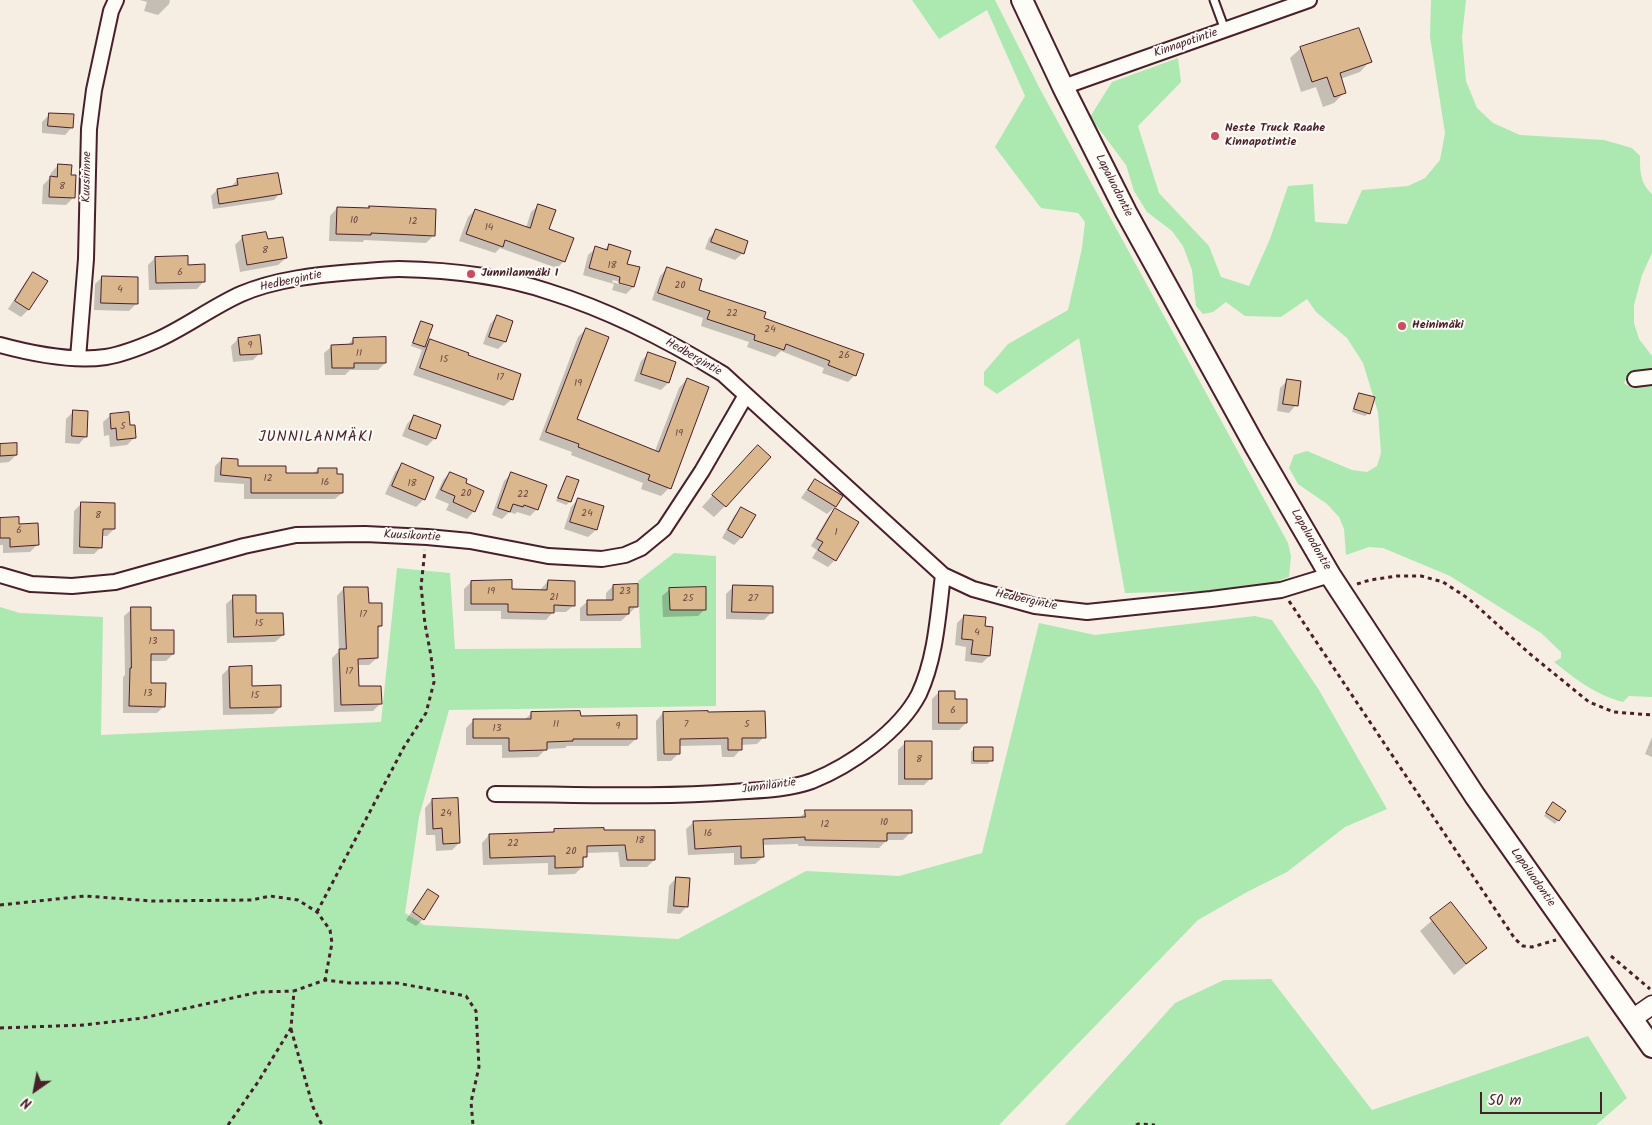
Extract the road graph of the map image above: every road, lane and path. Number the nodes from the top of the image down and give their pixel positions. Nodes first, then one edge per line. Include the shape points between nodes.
1 (116, 0) edge
2 (1022, 0) edge
3 (1214, 0) edge
4 (1309, 0) edge
5 (1226, 31) junction
6 (1063, 87) junction
7 (0, 345) edge
8 (78, 358) junction
9 (1652, 377) edge
10 (1635, 379) dead end
11 (746, 395) junction
12 (427, 537) junction
13 (0, 575) edge
14 (943, 576) junction
15 (1335, 582) junction
16 (1281, 590) junction
17 (1652, 715) edge
18 (495, 794) dead end
19 (0, 906) edge
20 (317, 912) junction
21 (1573, 937) junction
22 (1608, 954) dead end
23 (325, 980) junction
24 (294, 991) junction
25 (1652, 991) edge
26 (1652, 1005) edge
27 (1632, 1019) junction
28 (0, 1028) edge
29 (291, 1028) junction
30 (1652, 1047) edge
31 (228, 1125) edge
32 (322, 1125) edge
33 (473, 1125) edge
34 (1136, 1125) edge
35 (1155, 1125) edge

1 - 8 street, Kuusirinne via 110,11 89,129 86,259
2 - 6 main road, Lapaluodontie
3 - 5 lane
4 - 5 street, Kinnapotintie
5 - 6 street, Kinnapotintie
6 - 15 main road, Lapaluodontie via 1126,212 1216,377
7 - 8 street, Hedbergintie
8 - 11 street, Hedbergintie via 105,357 131,351 158,340 241,294 266,286 319,275 398,269 495,278 550,291 634,324 723,374
9 - 10 street
11 - 12 street, Kuusikontie via 702,472 664,529 641,548 602,559 548,556 470,541
11 - 14 street, Hedbergintie
12 - 13 street, Kuusikontie via 296,535 115,582 72,586 31,584
12 - 20 path via 421,586 434,682 426,713 386,779
14 - 16 street, Hedbergintie via 973,589 1035,606 1087,612
14 - 18 street, Junnilantie via 930,665 908,710 891,730 868,748 811,781 778,789 698,794
15 - 16 street, Hedbergintie
15 - 17 path via 1421,576 1443,582 1469,598 1589,702 1614,712
15 - 21 main road, Lapaluodontie via 1475,796
16 - 21 path via 1515,939 1523,946 1532,947
19 - 20 path via 85,896 152,901 252,900 270,896 298,900
20 - 23 path via 330,930 332,943
21 - 27 main road, Lapaluodontie
22 - 25 path
23 - 24 path
23 - 33 path via 397,983 466,996 476,1011 479,1067 471,1102
24 - 28 path via 259,992 142,1018 84,1025
24 - 29 path
26 - 27 street
27 - 30 main road, Lapaluodontie
29 - 31 path
29 - 32 path via 313,1107
34 - 35 path

